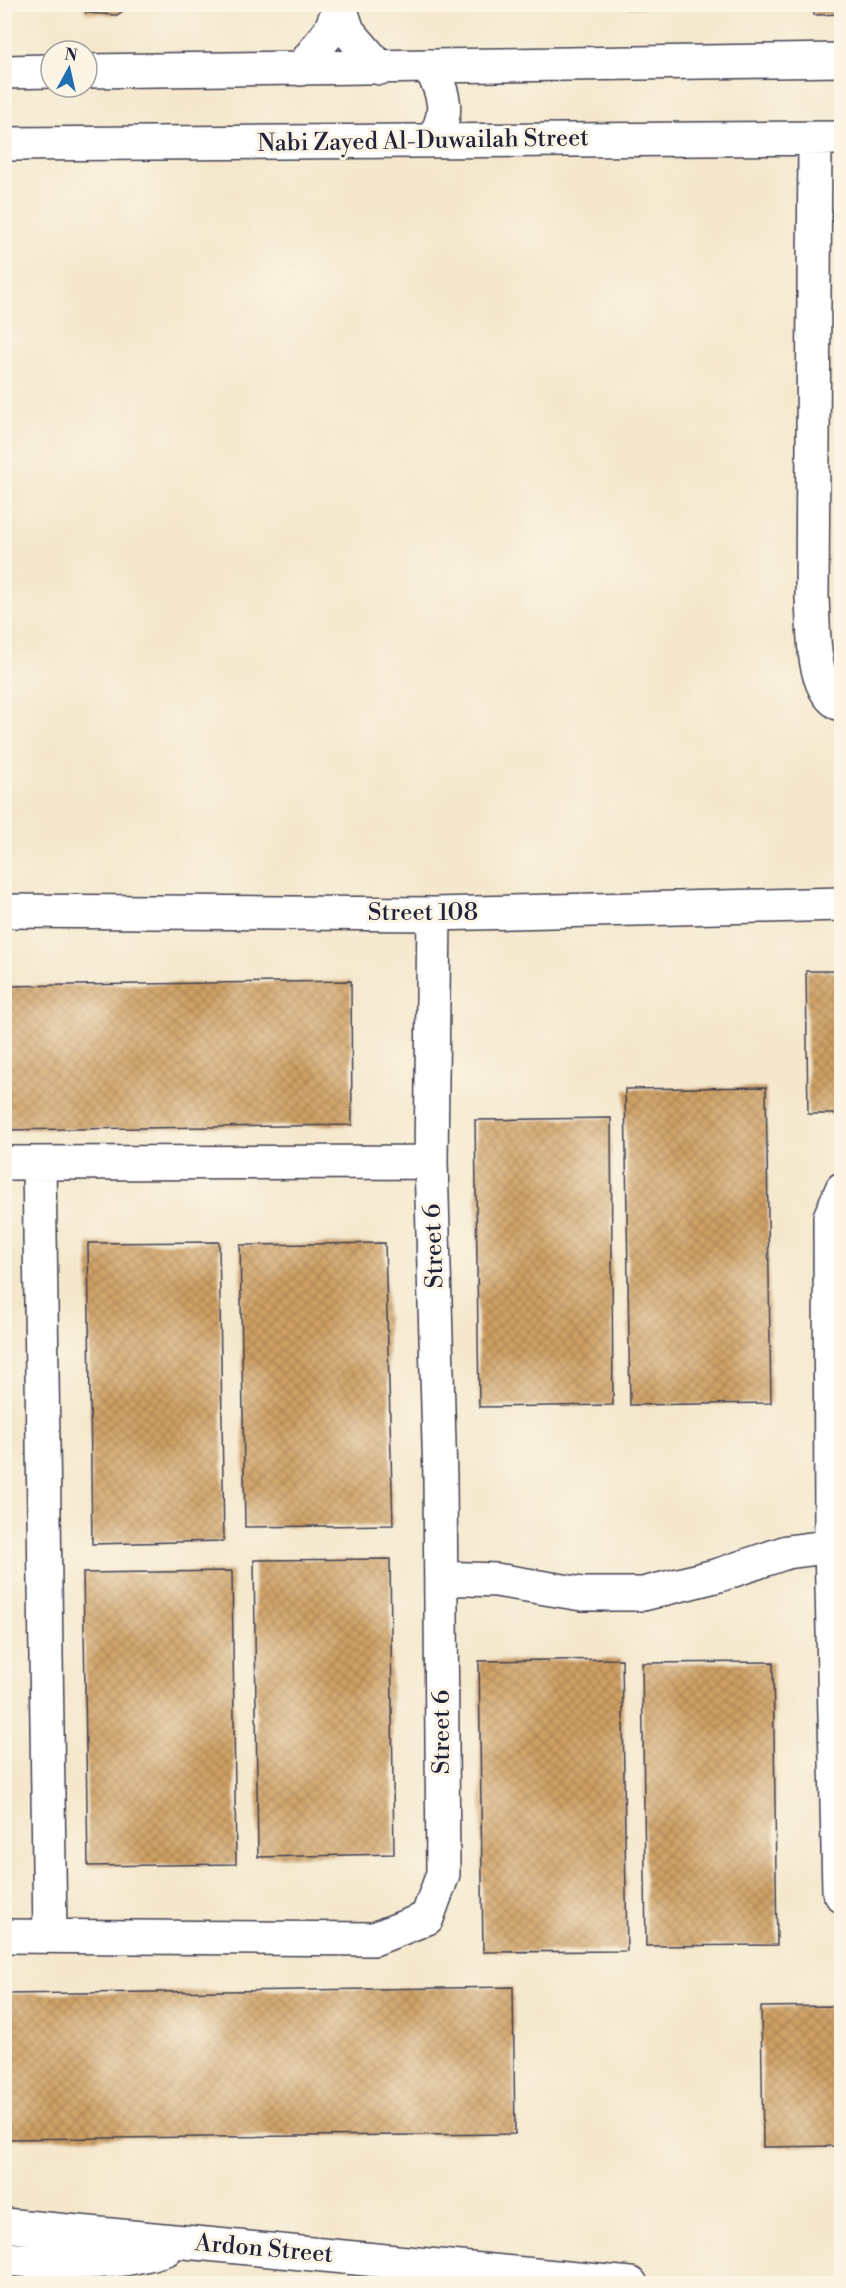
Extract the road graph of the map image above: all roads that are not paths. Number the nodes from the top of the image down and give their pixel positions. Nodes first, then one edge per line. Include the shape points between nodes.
1 (339, 7) edge
2 (842, 60) edge
3 (429, 66) junction
4 (380, 68) junction
5 (301, 69) junction
6 (39, 71) edge
7 (99, 71) edge
8 (4, 72) edge
9 (828, 138) edge
10 (431, 141) junction
11 (4, 144) edge
12 (827, 295) edge
13 (842, 705) edge
14 (842, 904) edge
15 (4, 911) edge
16 (434, 914) junction
17 (4, 1162) edge
18 (431, 1162) junction
19 (39, 1163) junction
20 (842, 1189) edge
21 (836, 1544) edge
22 (441, 1578) junction
23 (842, 1896) edge
24 (4, 1936) edge
25 (50, 1936) junction
26 (4, 2225) edge
27 (188, 2242) junction
28 (4, 2259) edge
29 (631, 2283) edge

1 - 4 street via 348,31
1 - 5 street via 330,31
2 - 3 street
3 - 4 street
3 - 10 street via 441,86 444,107 441,128
4 - 5 street
5 - 7 street
6 - 8 street
9 - 10 street, Nabi Zayed Al-Duwailah Street
9 - 12 street
10 - 11 street, Nabi Zayed Al-Duwailah Street
12 - 13 street via 812,597 817,668 824,688
14 - 16 street, Street 108
15 - 16 street, Street 108
16 - 18 street, Street 6
17 - 19 street
18 - 19 street
18 - 22 street, Street 6
19 - 25 street
20 - 21 street via 830,1217
21 - 22 street via 787,1552 720,1575 643,1594 582,1594 496,1580
21 - 23 street
22 - 25 street, Street 6 via 443,1874 427,1918 374,1939
24 - 25 street, Street 6
26 - 27 street, Ardon Street
27 - 28 street via 154,2253 87,2264
27 - 29 street, Ardon Street

